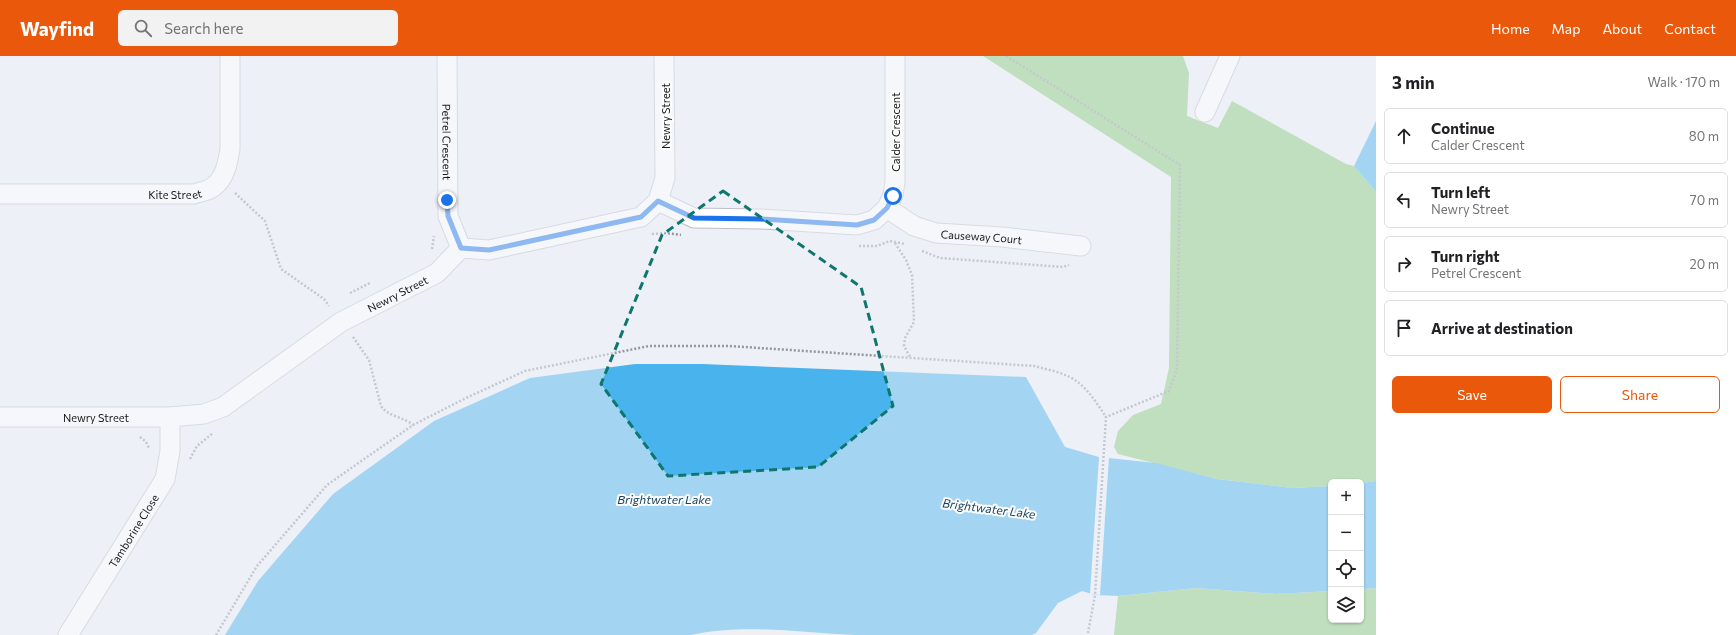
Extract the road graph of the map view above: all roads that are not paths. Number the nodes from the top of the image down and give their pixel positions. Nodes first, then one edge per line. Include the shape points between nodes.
1 (230, 56) edge
2 (447, 56) edge
3 (664, 56) edge
4 (895, 56) edge
5 (1227, 57) edge
6 (1205, 112) dead end
7 (0, 194) edge
8 (658, 201) junction
9 (887, 208) junction
10 (1082, 246) road end
11 (461, 248) junction
12 (0, 417) edge
13 (170, 417) junction
14 (68, 635) edge

1 - 7 street, Kite Street via 230,149 228,164 213,187 194,194
2 - 11 street, Petrel Crescent via 448,216
3 - 8 street, Newry Street via 665,178
4 - 9 street, Calder Crescent via 895,182 893,196
5 - 6 street
8 - 9 street, Calder Crescent via 694,218 857,225 874,220
8 - 11 street, Newry Street via 641,217 489,250
9 - 10 street, Causeway Court via 914,226 936,233
11 - 13 street, Newry Street via 437,273 341,322 224,407 204,414
12 - 13 street, Newry Street
13 - 14 street, Tamborine Close via 170,451 165,479

